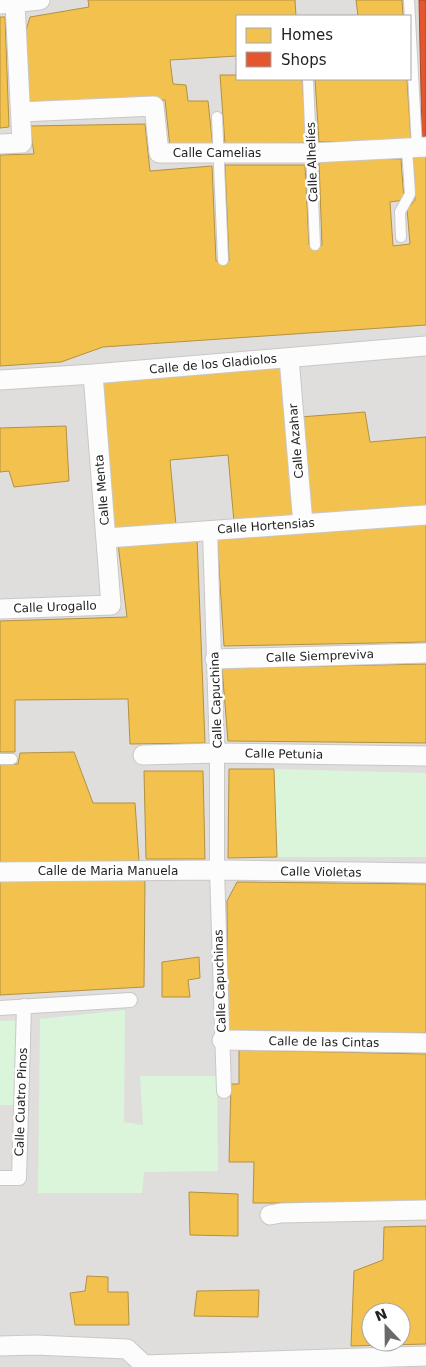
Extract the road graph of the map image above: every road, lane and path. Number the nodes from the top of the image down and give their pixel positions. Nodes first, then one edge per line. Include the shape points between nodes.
1 (40, 0) edge
2 (409, 0) edge
3 (7, 4) edge
4 (410, 15) edge
5 (411, 42) edge
6 (308, 80) edge
7 (21, 112) junction
8 (217, 117) dead end
9 (0, 144) edge
10 (416, 148) edge
11 (220, 153) junction
12 (312, 153) junction
13 (401, 236) dead end
14 (315, 245) dead end
15 (223, 260) dead end
16 (426, 346) edge
17 (289, 358) junction
18 (93, 374) junction
19 (0, 380) edge
20 (426, 515) edge
21 (303, 524) junction
22 (210, 531) junction
23 (106, 538) junction
24 (111, 605) joint
25 (0, 609) edge
26 (426, 653) edge
27 (215, 659) junction
28 (217, 754) junction
29 (142, 755) dead end
30 (426, 756) edge
31 (0, 759) edge
32 (12, 759) dead end
33 (217, 870) junction
34 (0, 872) edge
35 (426, 873) edge
36 (130, 1000) dead end
37 (24, 1006) junction
38 (0, 1008) edge
39 (222, 1040) junction
40 (426, 1043) edge
41 (224, 1091) dead end
42 (0, 1178) edge
43 (426, 1210) edge
44 (270, 1215) dead end
45 (0, 1346) edge
46 (426, 1356) edge

1 - 3 street
2 - 4 lane
3 - 7 street
5 - 10 lane
6 - 12 lane, Calle Alhelíes
7 - 9 street via 22,143
7 - 11 street, Calle Camelias via 154,106 159,153
8 - 11 lane
10 - 12 street, Calle Camelias
10 - 13 lane via 410,194 400,212
11 - 12 street, Calle Camelias
11 - 15 lane
12 - 14 lane, Calle Alhelíes
16 - 17 street, Calle de los Gladiolos
17 - 18 street, Calle de los Gladiolos
17 - 21 street, Calle Azahar
18 - 19 street, Calle de los Gladiolos
18 - 23 street, Calle Menta
20 - 21 street, Calle Hortensias
21 - 22 street, Calle Hortensias
22 - 23 street, Calle Hortensias
22 - 27 street, Calle Capuchina
23 - 24 street, Calle Menta
24 - 25 street, Calle Urogallo
26 - 27 street, Calle Siempreviva
27 - 28 street, Calle Capuchina
28 - 29 street, Calle Petunia
28 - 30 street, Calle Petunia
28 - 33 street, Calle Capuchina
31 - 32 lane
33 - 34 street, Calle de Maria Manuela
33 - 35 street, Calle Violetas
33 - 39 street, Calle Capuchinas
36 - 37 street
37 - 38 street
37 - 42 street, Calle Cuatro Pinos via 19,1178
39 - 40 street, Calle de las Cintas
39 - 41 street, Calle Capuchinas
43 - 44 street
45 - 46 street via 127,1349 144,1365

